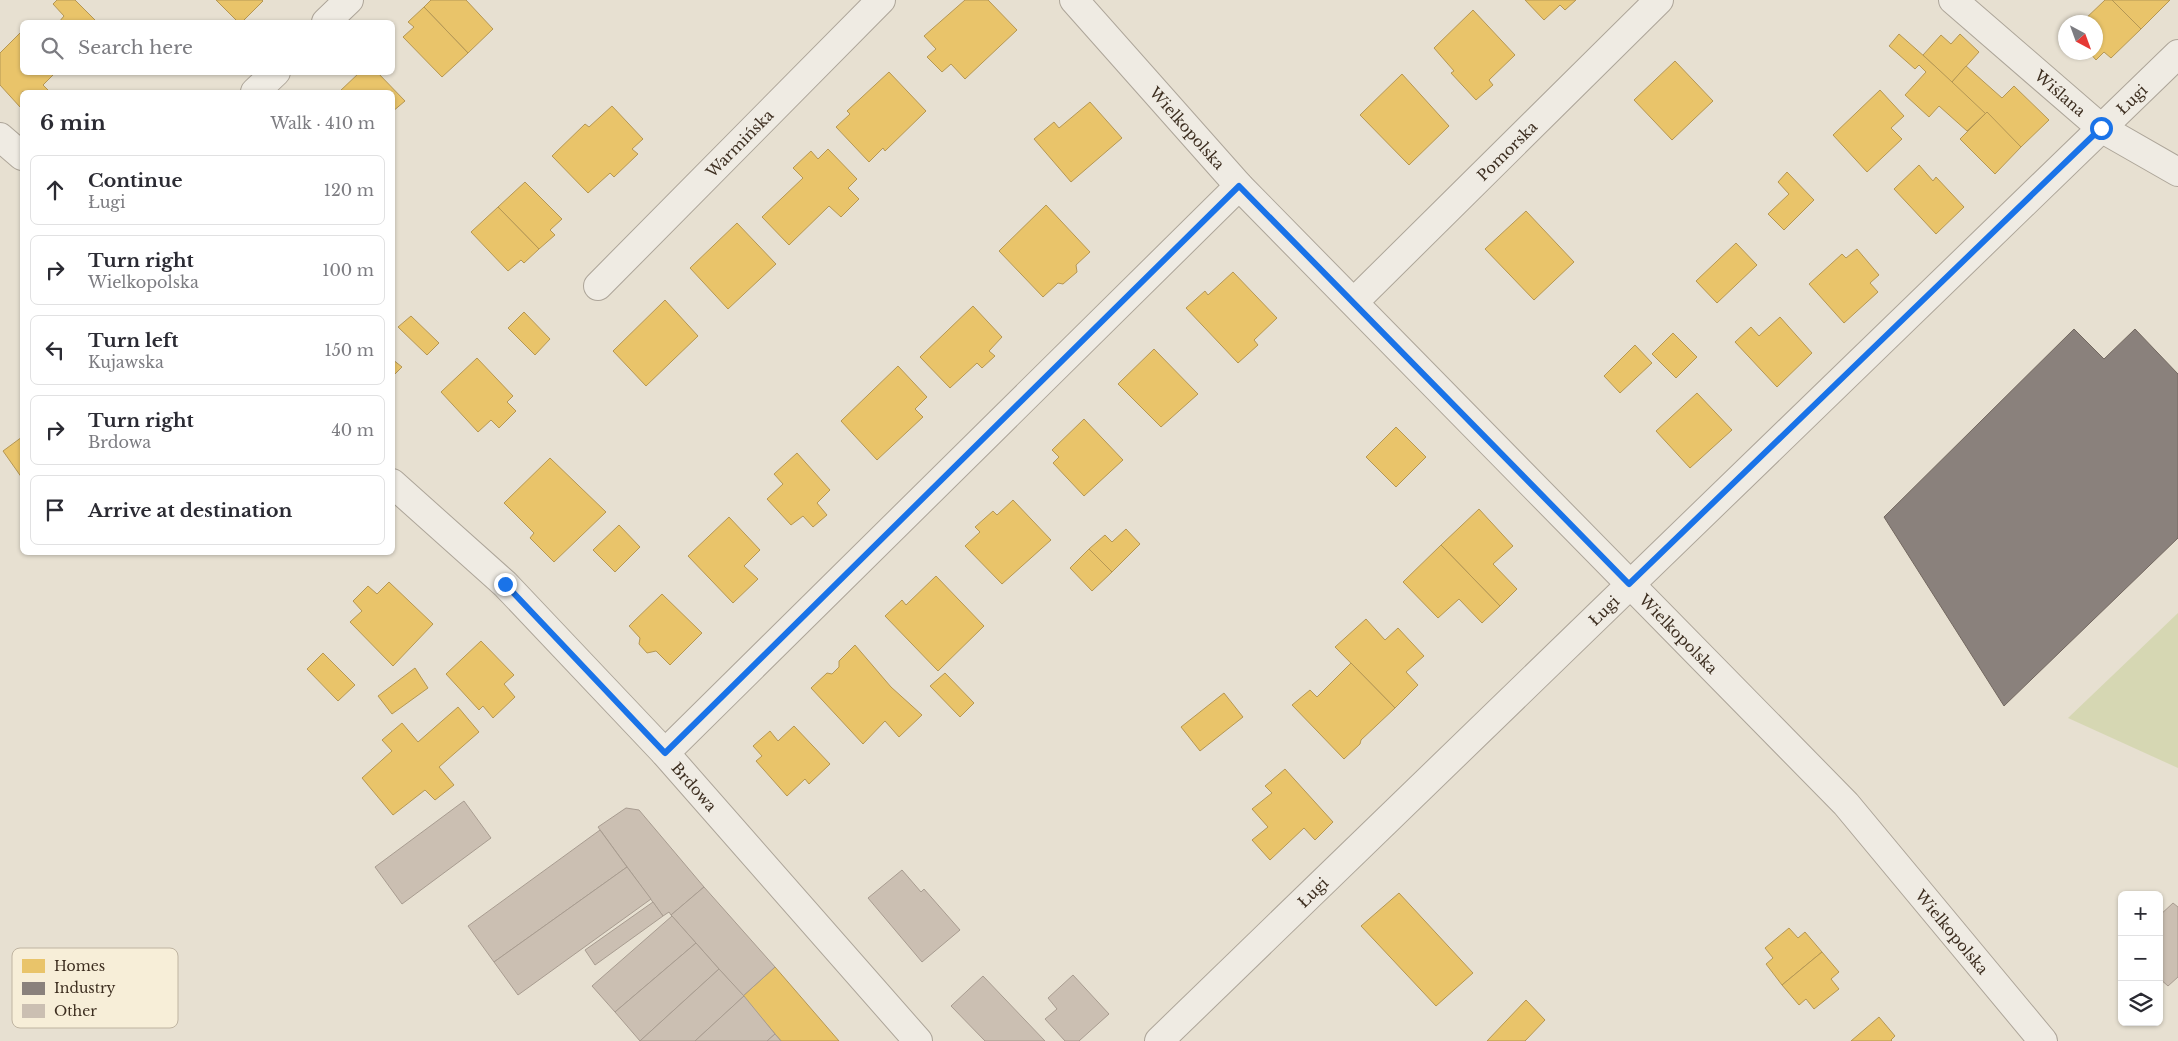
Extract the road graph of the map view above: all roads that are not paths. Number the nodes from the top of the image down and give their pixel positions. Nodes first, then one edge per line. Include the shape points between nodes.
1 (349, 0) edge
2 (881, 0) edge
3 (1074, 0) edge
4 (1659, 0) edge
5 (1953, 0) edge
6 (328, 20) edge
7 (2178, 54) edge
8 (273, 75) edge
9 (257, 90) edge
10 (2101, 128) junction
11 (0, 137) edge
12 (20, 154) edge
13 (2178, 172) edge
14 (1239, 186) junction
15 (598, 286) dead end
16 (1354, 302) junction
17 (395, 486) edge
18 (1629, 584) junction
19 (665, 753) junction
20 (918, 1041) edge
21 (1158, 1041) edge
22 (2044, 1041) edge

1 - 6 street
2 - 15 street, Warmińska
3 - 14 street, Wielkopolska
4 - 16 street, Pomorska
5 - 10 street, Wiślana
7 - 10 street, Ługi
8 - 9 street
10 - 13 street, Wiślana
10 - 18 street, Ługi
11 - 12 street
14 - 16 street, Wielkopolska
14 - 19 street
16 - 18 street, Wielkopolska
17 - 19 street, Brdowa via 505,584
18 - 21 street, Ługi
18 - 22 street, Wielkopolska via 1846,804
19 - 20 street, Brdowa

